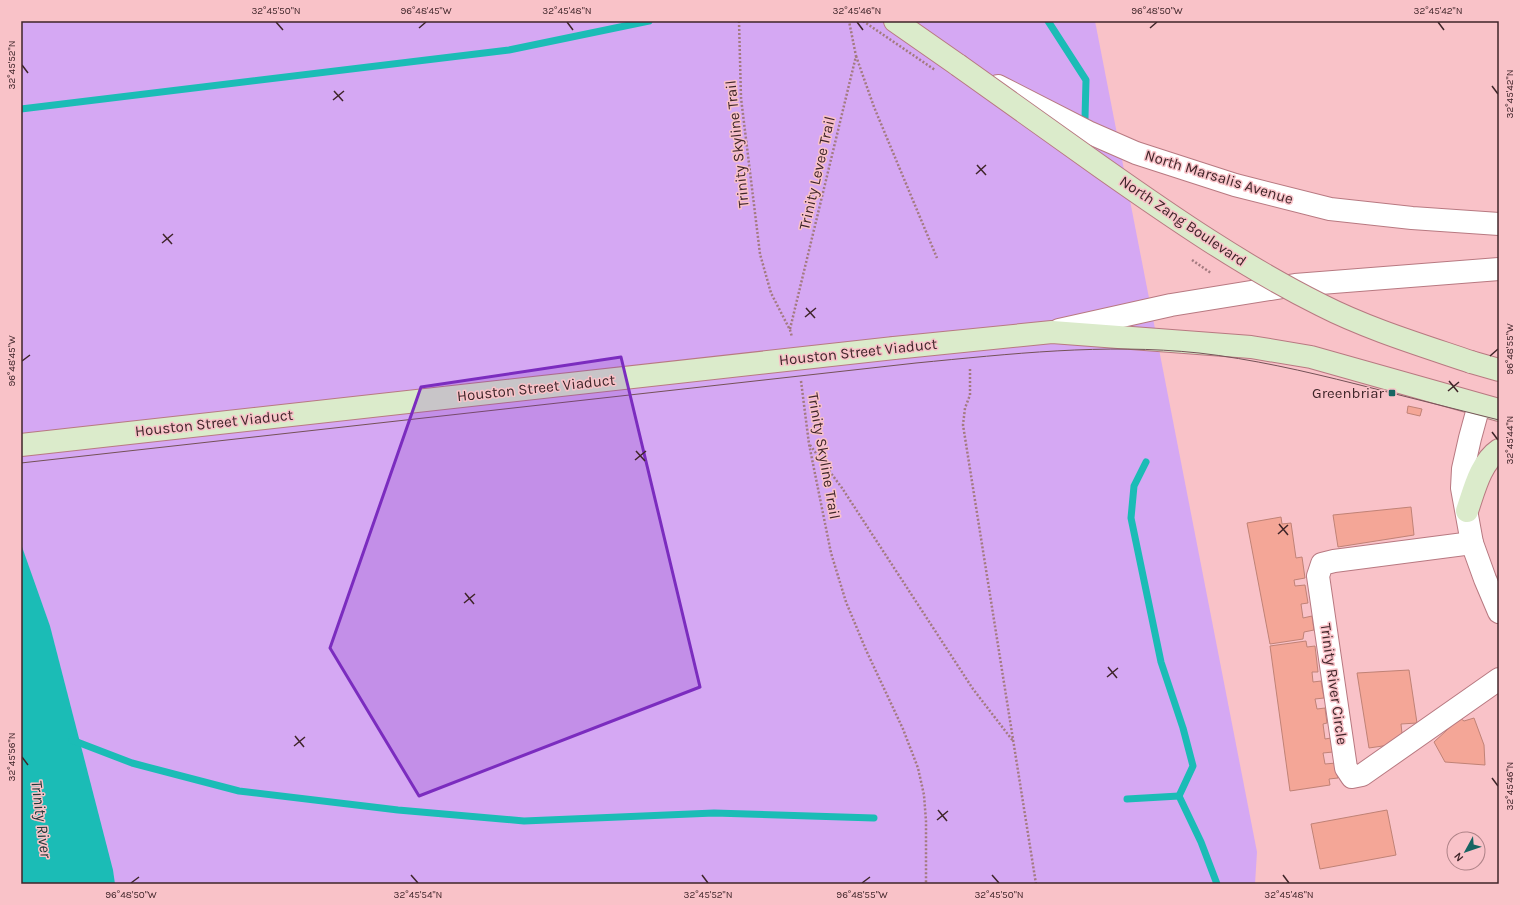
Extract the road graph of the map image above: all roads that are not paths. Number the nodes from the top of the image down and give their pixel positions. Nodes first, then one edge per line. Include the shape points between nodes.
1 (895, 21) edge
2 (958, 65) junction
3 (1499, 224) edge
4 (1499, 269) edge
5 (1052, 332) junction
6 (1499, 370) edge
7 (1489, 408) edge
8 (21, 445) edge
9 (1499, 450) edge
10 (1467, 512) junction
11 (1472, 543) junction
12 (1499, 612) edge
13 (1499, 679) edge

1 - 2 main road, North Zang Boulevard
2 - 3 street, North Marsalis Avenue, bridge via 1088,132 1136,153 1235,185 1330,209
2 - 6 main road, North Zang Boulevard, bridge via 1171,216 1273,279 1322,306 1396,337
4 - 5 street via 1295,285 1171,305
5 - 7 main road via 1259,348 1311,357
5 - 8 main road, Houston Street Viaduct, bridge
7 - 10 street via 1470,438 1463,469 1462,488
9 - 10 main road via 1485,465
10 - 11 street
11 - 12 street
11 - 13 street, Trinity River Circle via 1322,564 1318,576 1346,768 1352,777 1362,775

